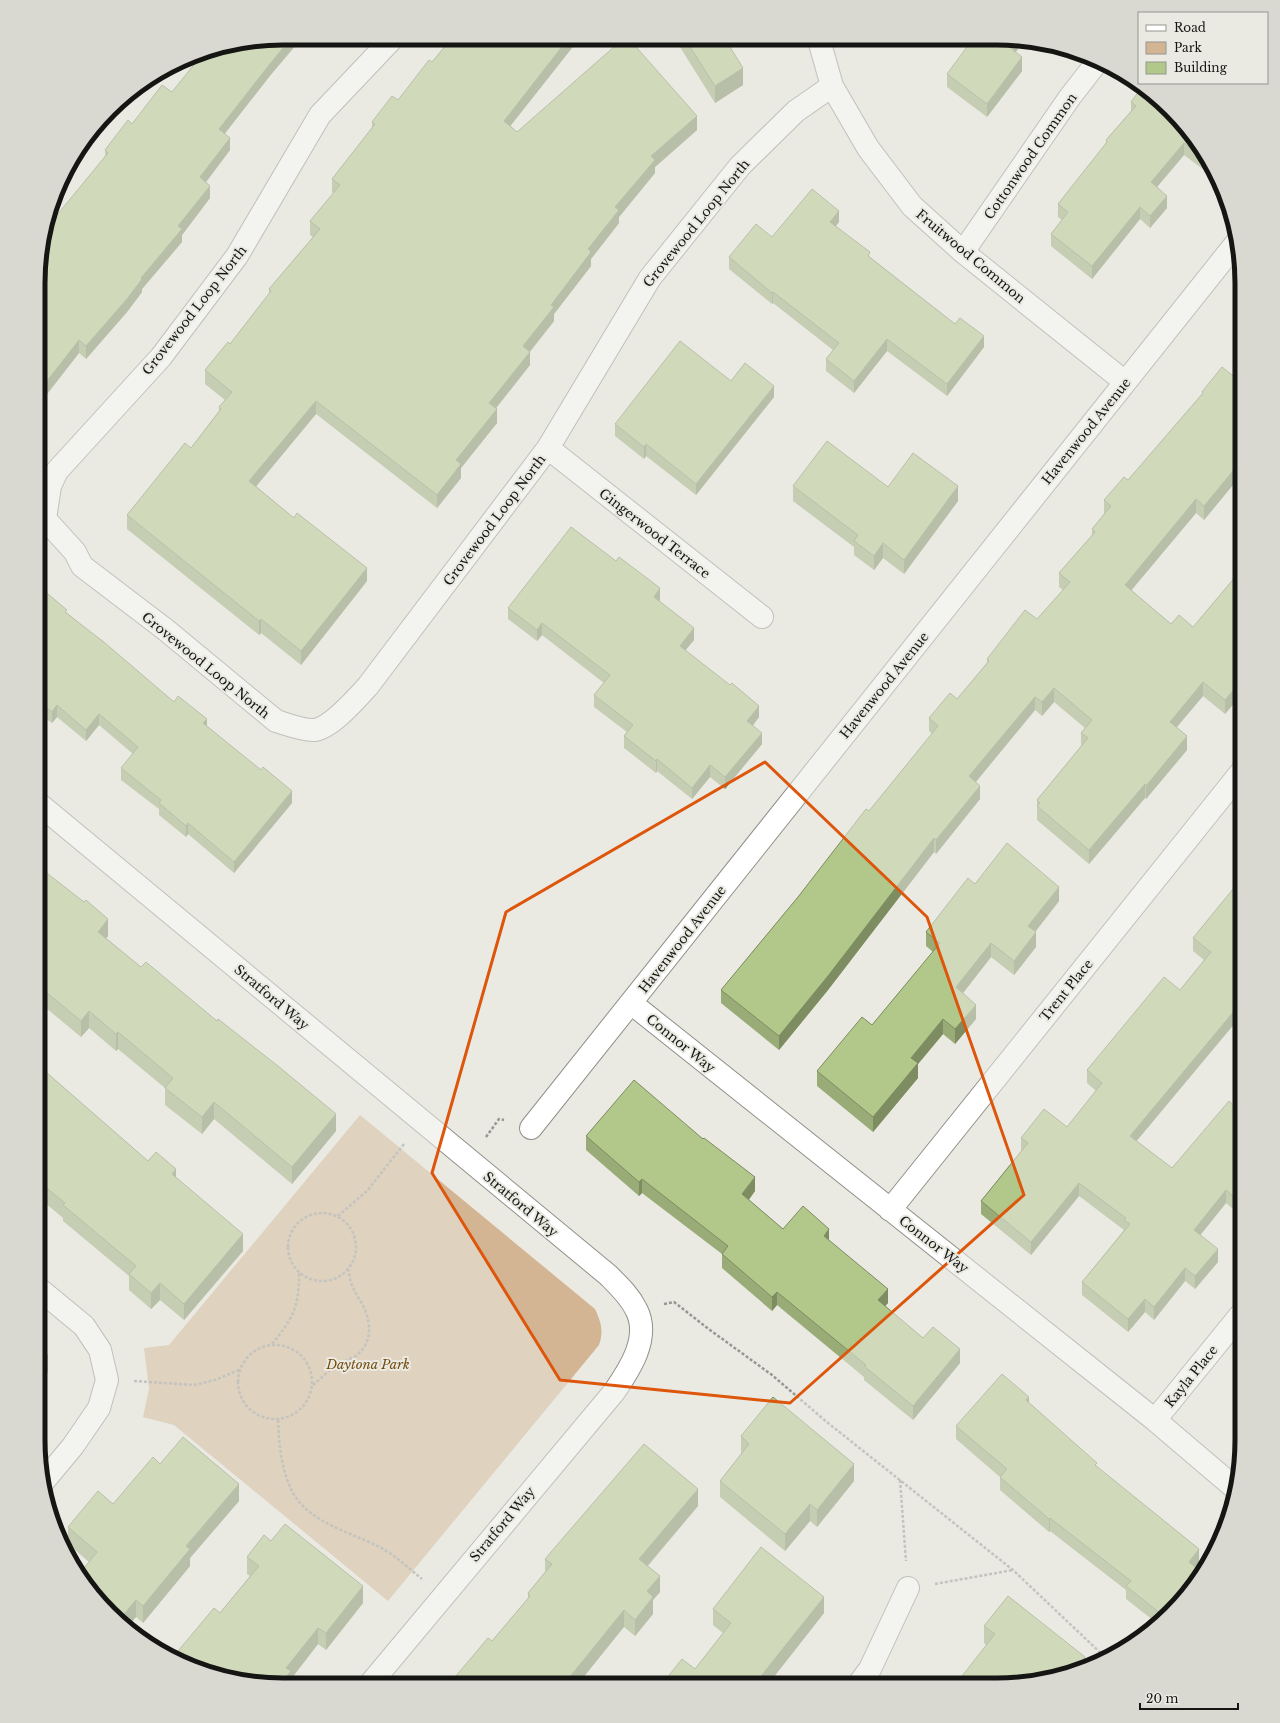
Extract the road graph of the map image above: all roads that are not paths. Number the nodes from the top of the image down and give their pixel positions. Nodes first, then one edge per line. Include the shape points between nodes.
1 (386, 45) edge
2 (820, 45) edge
3 (1094, 66) edge
4 (832, 86) junction
5 (1232, 248) edge
6 (963, 252) junction
7 (1125, 382) junction
8 (548, 448) junction
9 (45, 519) edge
10 (45, 519) edge
11 (762, 617) dead end
12 (1235, 780) edge
13 (45, 809) edge
14 (631, 1003) junction
15 (531, 1128) road end
16 (890, 1210) junction
17 (45, 1294) edge
18 (1235, 1322) edge
19 (1155, 1420) junction
20 (48, 1476) edge
21 (1230, 1484) edge
22 (908, 1588) road end
23 (375, 1678) edge
24 (863, 1678) edge

1 - 9 street, Grovewood Loop North via 320,115 237,256 161,357 57,471 50,486
2 - 4 street, Fruitwood Common
3 - 6 street, Cottonwood Common
4 - 6 street, Fruitwood Common via 868,148 912,206
4 - 8 street, Grovewood Loop North via 796,111 740,166 650,278
5 - 7 street, Havenwood Avenue
6 - 7 street, Fruitwood Common
7 - 14 street, Havenwood Avenue
8 - 10 street, Grovewood Loop North via 368,686 335,720 316,730 297,728 276,721 166,630 82,566 75,552
8 - 11 street, Gingerwood Terrace
12 - 16 street, Trent Place
13 - 23 street, Stratford Way via 608,1275 624,1291 636,1310 640,1327 639,1346 629,1370 614,1392
14 - 15 street, Havenwood Avenue
14 - 16 street, Connor Way
16 - 19 street, Connor Way
17 - 20 street via 84,1326 100,1350 107,1380 99,1408
18 - 19 street, Kayla Place
19 - 21 street, Connor Way
22 - 24 street via 870,1669

